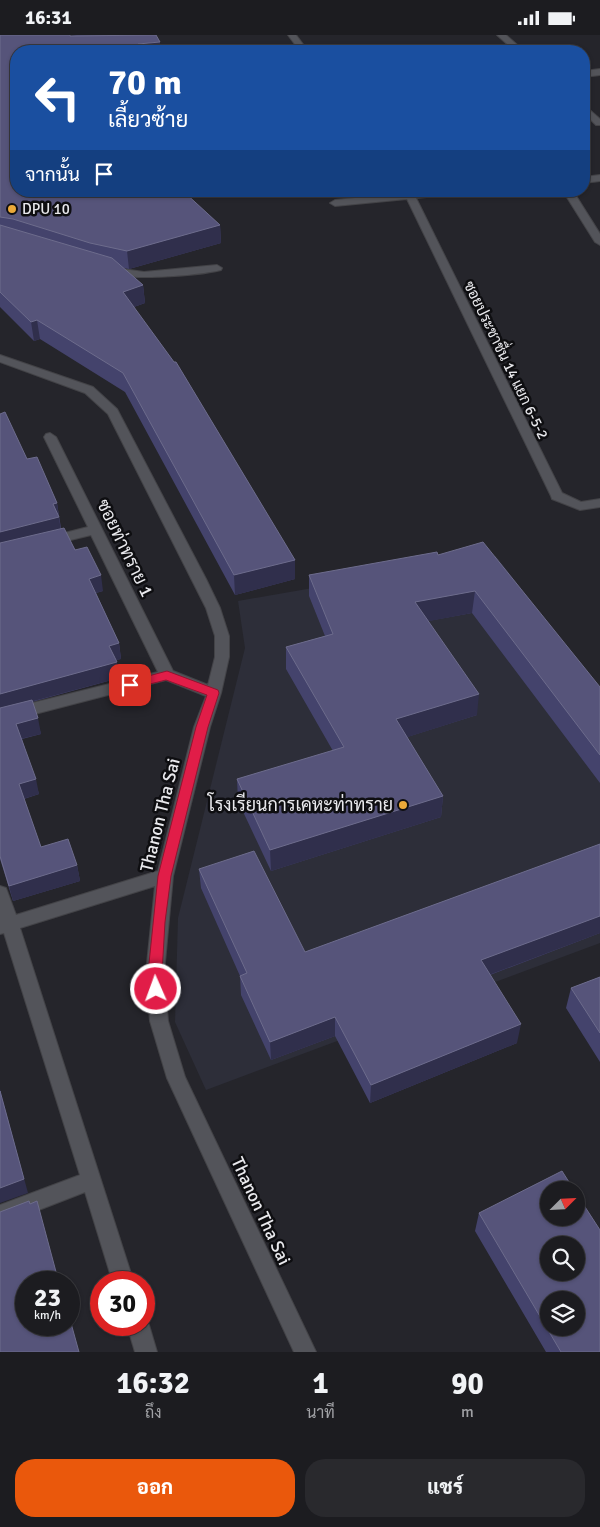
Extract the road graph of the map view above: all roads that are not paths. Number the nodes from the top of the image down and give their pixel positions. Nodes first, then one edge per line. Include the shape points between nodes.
1 (501, 35) edge
2 (513, 45) edge
3 (590, 114) edge
4 (599, 123) edge
5 (391, 197) edge
6 (411, 197) edge
7 (572, 197) edge
8 (335, 203) dead end
9 (600, 242) edge
10 (97, 267) edge
11 (217, 268) dead end
12 (0, 357) edge
13 (50, 437) dead end
14 (600, 503) edge
15 (94, 530) junction
16 (38, 544) edge
17 (167, 675) junction
18 (214, 693) junction
19 (0, 717) edge
20 (165, 876) junction
21 (0, 893) edge
22 (5, 926) edge
23 (92, 1180) junction
24 (0, 1215) edge
25 (120, 1271) edge
26 (141, 1336) edge
27 (146, 1352) edge
28 (305, 1352) edge

1 - 2 street
3 - 4 street
5 - 8 street
6 - 14 street, ซอยประชาชื่น 14 แยก 6-5-2 via 557,496 580,505
7 - 9 street
10 - 11 street via 144,275
12 - 18 street, Thanon Tha Sai via 89,390 113,412 213,608 222,636 222,657
13 - 15 street, ซอยท่าทราย 1
15 - 16 street
15 - 17 street, ซอยท่าทราย 1
17 - 18 street
17 - 19 street
18 - 20 street, Thanon Tha Sai via 202,727
20 - 22 street
20 - 28 street, Thanon Tha Sai via 155,973 159,1021 176,1078
21 - 22 street
22 - 23 street
23 - 24 street
23 - 25 street
26 - 27 street

